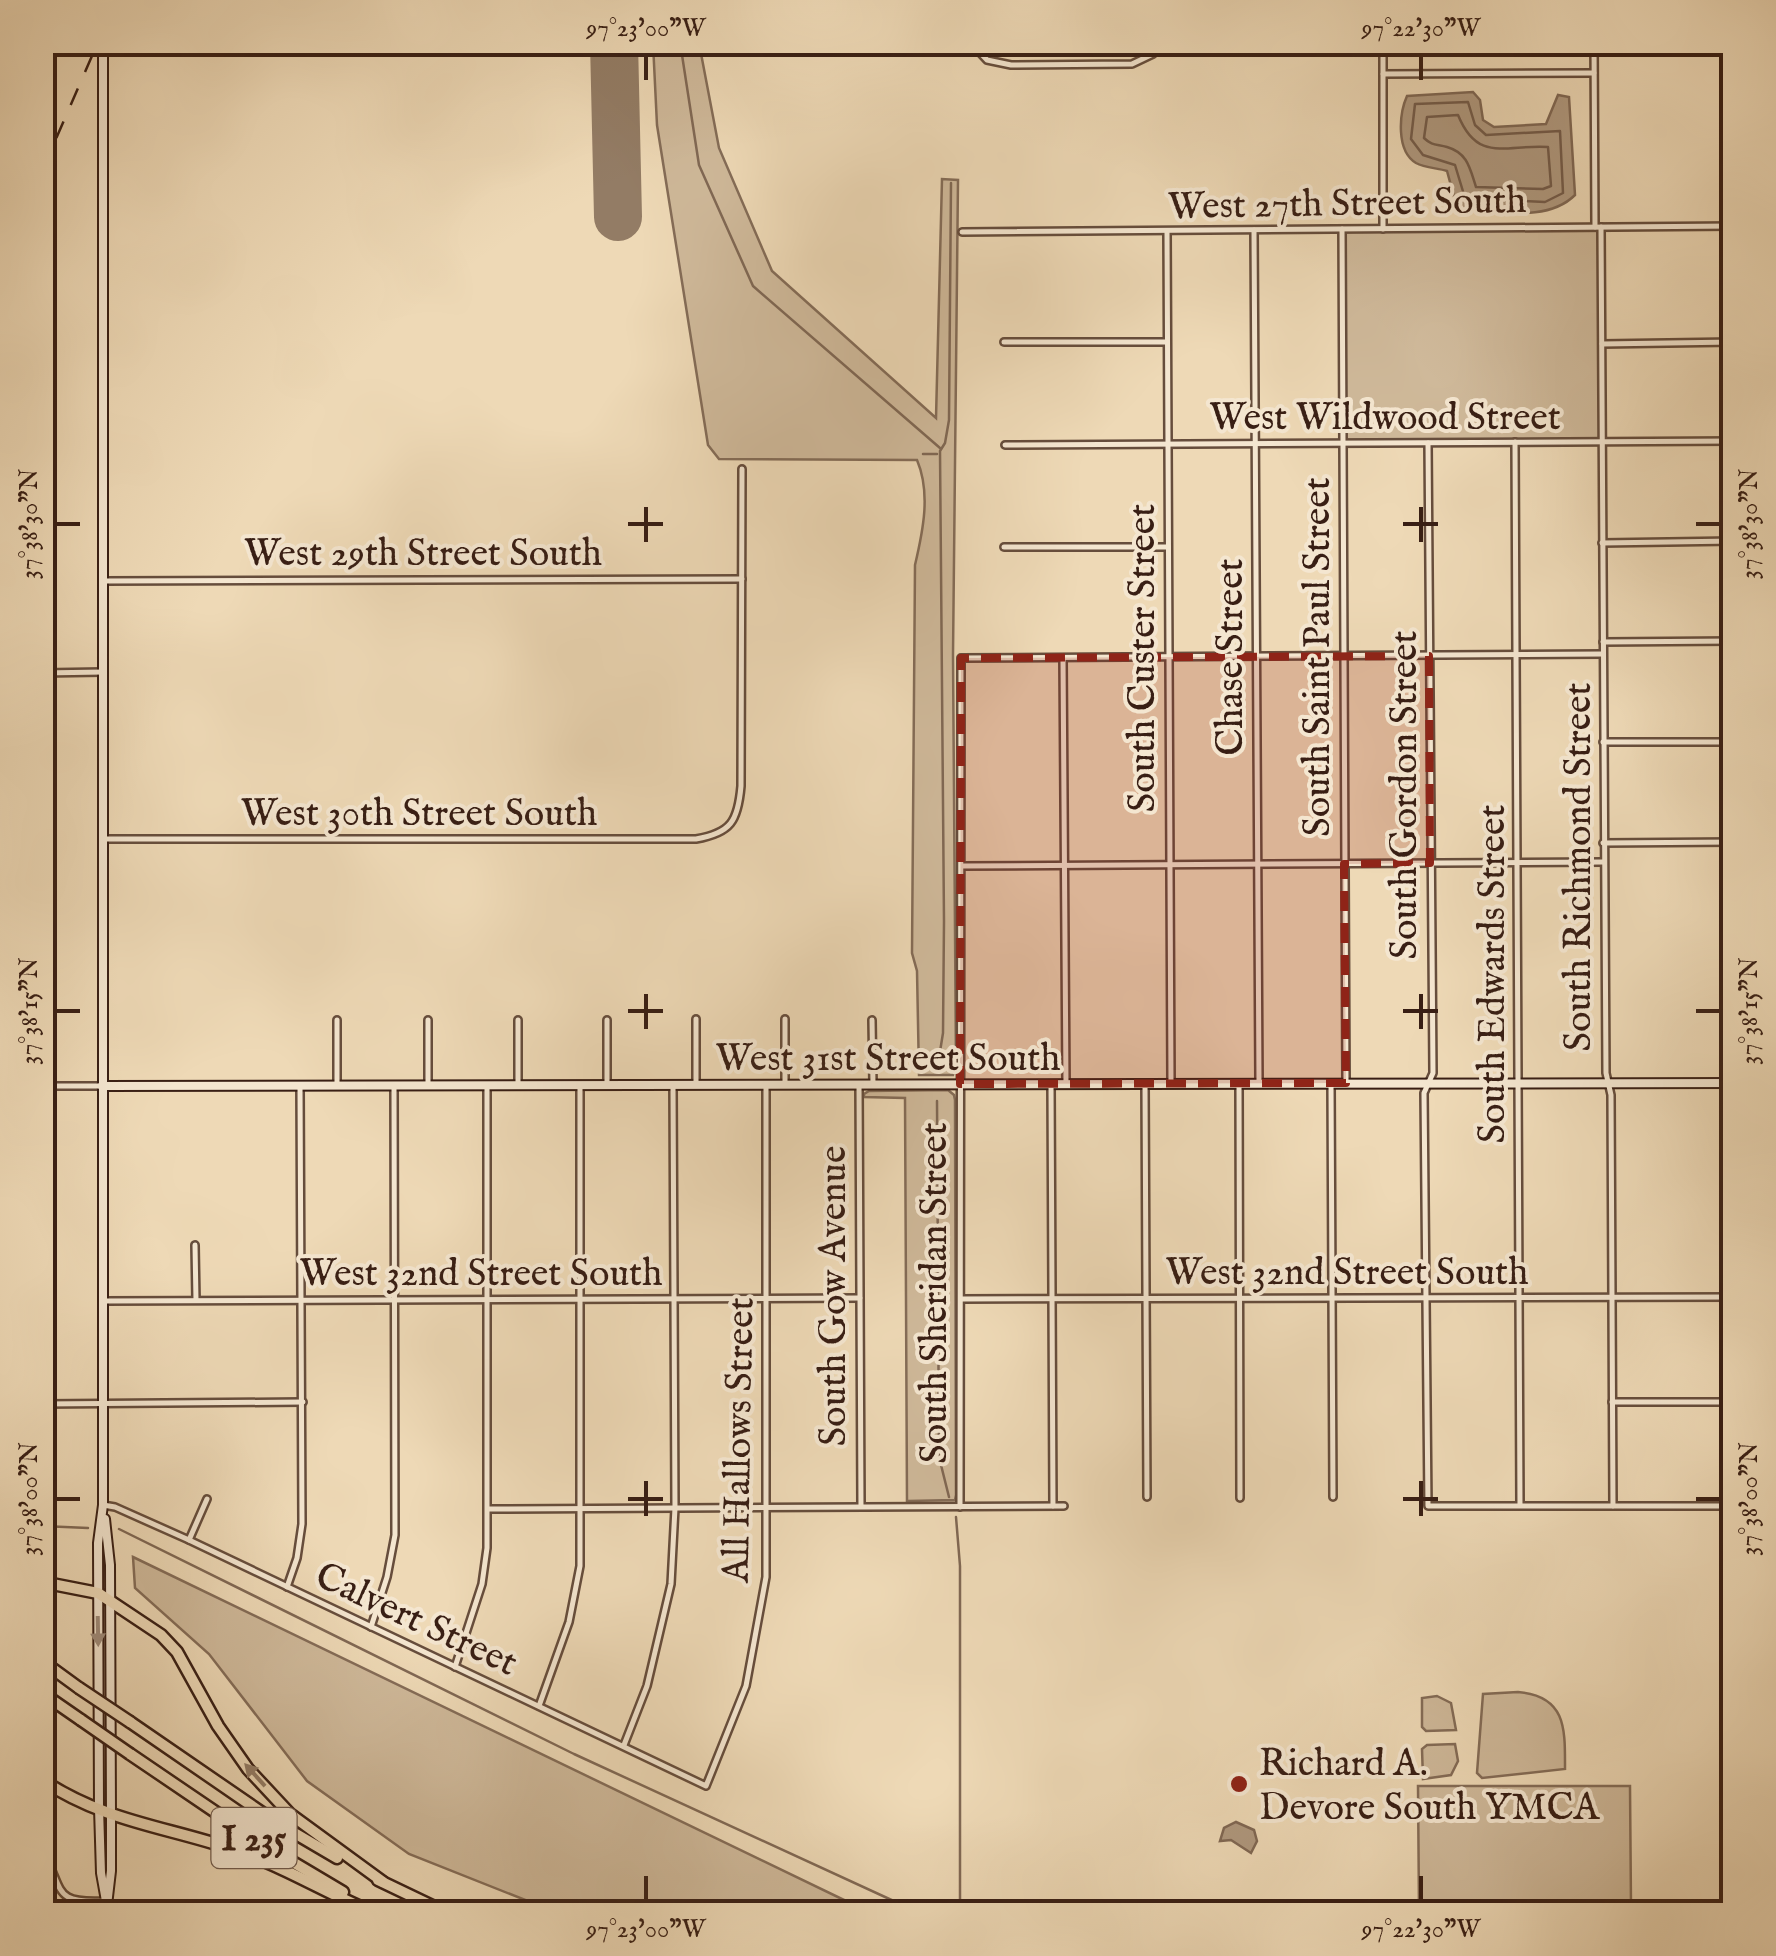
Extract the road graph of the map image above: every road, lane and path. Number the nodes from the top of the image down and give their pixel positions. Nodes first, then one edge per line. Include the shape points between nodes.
1 (103, 42) edge
2 (970, 42) edge
3 (1383, 42) edge
4 (1594, 42) edge
5 (1160, 46) edge
6 (1594, 73) junction
7 (1383, 74) junction
8 (1734, 226) edge
9 (1598, 227) junction
10 (1383, 228) junction
11 (1342, 229) junction
12 (1254, 230) junction
13 (1167, 231) junction
14 (962, 232) dead end
15 (1004, 342) dead end
16 (1167, 342) junction
17 (1734, 342) edge
18 (1602, 344) junction
19 (1734, 441) edge
20 (1515, 442) junction
21 (1602, 442) junction
22 (1342, 443) junction
23 (1428, 443) junction
24 (1005, 444) dead end
25 (1168, 444) junction
26 (1255, 444) junction
27 (742, 468) dead end
28 (1734, 541) edge
29 (1602, 543) junction
30 (1004, 547) dead end
31 (1168, 547) junction
32 (742, 579) junction
33 (103, 581) junction
34 (1734, 641) edge
35 (1603, 642) junction
36 (1603, 654) junction
37 (1343, 656) junction
38 (1430, 656) junction
39 (1516, 656) junction
40 (1256, 657) junction
41 (1063, 658) junction
42 (1169, 658) junction
43 (42, 672) edge
44 (103, 672) junction
45 (1603, 742) junction
46 (1734, 742) edge
47 (102, 839) junction
48 (1734, 842) edge
49 (1604, 843) junction
50 (1604, 862) junction
51 (1430, 863) junction
52 (1518, 863) junction
53 (1258, 864) junction
54 (1344, 864) junction
55 (1170, 865) junction
56 (962, 866) junction
57 (1065, 866) junction
58 (786, 1019) dead end
59 (338, 1020) dead end
60 (428, 1020) dead end
61 (518, 1020) dead end
62 (607, 1020) dead end
63 (696, 1020) dead end
64 (872, 1020) dead end
65 (1734, 1082) edge
66 (1331, 1083) junction
67 (1430, 1083) junction
68 (1518, 1083) junction
69 (1607, 1083) junction
70 (859, 1084) junction
71 (873, 1084) junction
72 (960, 1084) junction
73 (1051, 1084) junction
74 (1066, 1084) junction
75 (1144, 1084) junction
76 (1170, 1084) junction
77 (1238, 1084) junction
78 (1259, 1084) junction
79 (1346, 1084) junction
80 (300, 1085) junction
81 (337, 1085) junction
82 (394, 1085) junction
83 (428, 1085) junction
84 (486, 1085) junction
85 (518, 1085) junction
86 (580, 1085) junction
87 (607, 1085) junction
88 (673, 1085) junction
89 (696, 1085) junction
90 (766, 1085) junction
91 (785, 1085) junction
92 (42, 1086) edge
93 (102, 1086) junction
94 (195, 1244) dead end
95 (1734, 1297) edge
96 (673, 1298) junction
97 (860, 1298) junction
98 (1053, 1298) junction
99 (1146, 1298) junction
100 (1519, 1298) junction
101 (1611, 1298) junction
102 (486, 1299) junction
103 (580, 1299) junction
104 (767, 1299) junction
105 (960, 1299) junction
106 (1238, 1299) junction
107 (1333, 1299) junction
108 (1425, 1299) junction
109 (196, 1300) junction
110 (301, 1300) junction
111 (395, 1300) junction
112 (102, 1301) junction
113 (302, 1402) junction
114 (1612, 1402) junction
115 (1734, 1402) edge
116 (102, 1403) junction
117 (42, 1404) edge
118 (1147, 1496) dead end
119 (1333, 1497) dead end
120 (208, 1498) dead end
121 (1240, 1498) dead end
122 (103, 1505) junction
123 (1520, 1505) junction
124 (1064, 1506) dead end
125 (1613, 1506) junction
126 (1734, 1506) edge
127 (861, 1507) junction
128 (960, 1507) junction
129 (1054, 1507) junction
130 (582, 1508) junction
131 (675, 1508) junction
132 (767, 1508) junction
133 (488, 1509) junction
134 (189, 1540) junction
135 (42, 1582) edge
136 (287, 1587) junction
137 (98, 1593) junction
138 (110, 1600) junction
139 (370, 1626) junction
140 (42, 1662) edge
141 (456, 1667) junction
142 (42, 1693) edge
143 (539, 1706) junction
144 (624, 1746) junction
145 (42, 1780) edge
146 (706, 1786) joint
147 (99, 1808) junction
148 (111, 1815) junction
149 (42, 1850) edge
150 (382, 1882) junction
151 (106, 1901) junction
152 (106, 1914) edge
153 (380, 1914) edge
154 (450, 1914) edge

1 - 33 street
2 - 5 street via 979,55 1010,66 1132,64
3 - 7 street
4 - 6 street, South Richmond Street
6 - 7 street
6 - 9 street, South Richmond Street
7 - 10 street
8 - 9 street, West 27th Street South
9 - 10 street, West 27th Street South
9 - 18 street, South Richmond Street
10 - 11 street, West 27th Street South
11 - 12 street, West 27th Street South
11 - 22 street, South Saint Paul Street
12 - 13 street, West 27th Street South
12 - 26 street, Chase Street
13 - 14 street, West 27th Street South
13 - 16 street, South Custer Street
15 - 16 street
16 - 25 street, South Custer Street
17 - 18 street
18 - 21 street, South Richmond Street
19 - 21 street, West Wildwood Street
20 - 21 street, West Wildwood Street
20 - 23 street, West Wildwood Street
20 - 39 street, South Edwards Street
21 - 29 street, South Richmond Street
22 - 23 street, West Wildwood Street
22 - 26 street, West Wildwood Street
22 - 37 street, South Saint Paul Street
23 - 38 street, South Gordon Street
24 - 25 street, West Wildwood Street
25 - 26 street, West Wildwood Street
25 - 31 street, South Custer Street
26 - 40 street, Chase Street
27 - 32 street
28 - 29 street
29 - 35 street, South Richmond Street
30 - 31 street
31 - 42 street, South Custer Street
32 - 33 street, West 29th Street South
32 - 47 street, West 30th Street South via 739,810 716,835
33 - 44 street
34 - 35 street
35 - 36 street, South Richmond Street
36 - 39 street
36 - 45 street, South Richmond Street
37 - 38 street
37 - 40 street
37 - 54 street, South Saint Paul Street
38 - 39 street
38 - 51 street, South Gordon Street
39 - 52 street, South Edwards Street
40 - 42 street
40 - 53 street, Chase Street
41 - 42 street
41 - 56 street, South Sheridan Street via 960,658
41 - 57 street
42 - 55 street, South Custer Street
43 - 44 street
44 - 47 street
45 - 46 street
45 - 49 street, South Richmond Street
47 - 93 street
48 - 49 street
49 - 50 street, South Richmond Street
50 - 52 street
50 - 69 street, South Richmond Street
51 - 52 street
51 - 54 street
51 - 67 street, South Gordon Street
52 - 68 street, South Edwards Street
53 - 54 street
53 - 55 street
53 - 78 street, Chase Street
54 - 79 street, South Saint Paul Street
55 - 57 street
55 - 76 street, South Custer Street
56 - 57 street
56 - 72 street, South Sheridan Street
57 - 74 street
58 - 91 street
59 - 81 street
60 - 83 street
61 - 85 street
62 - 87 street
63 - 89 street
64 - 71 street
65 - 69 street, West 31st Street South
66 - 78 street, West 31st Street South
66 - 79 street, West 31st Street South
66 - 107 street
67 - 68 street, West 31st Street South
67 - 79 street, West 31st Street South
67 - 108 street, South Gordon Street via 1424,1093
68 - 69 street, West 31st Street South
68 - 100 street, South Edwards Street
69 - 101 street, South Richmond Street
70 - 71 street, West 31st Street South
70 - 91 street, West 31st Street South
70 - 97 street, South Gow Avenue
71 - 72 street, West 31st Street South
72 - 73 street, West 31st Street South
72 - 105 street, South Sheridan Street
73 - 74 street, West 31st Street South
73 - 98 street
74 - 75 street, West 31st Street South
75 - 76 street, West 31st Street South
75 - 99 street
76 - 77 street, West 31st Street South
77 - 78 street, West 31st Street South
77 - 106 street
80 - 81 street, West 31st Street South
80 - 93 street, West 31st Street South
80 - 110 street
81 - 82 street, West 31st Street South
82 - 83 street, West 31st Street South
82 - 111 street
83 - 84 street, West 31st Street South
84 - 85 street, West 31st Street South
84 - 102 street
85 - 86 street, West 31st Street South
86 - 87 street, West 31st Street South
86 - 103 street
87 - 88 street, West 31st Street South
88 - 89 street, West 31st Street South
88 - 96 street
89 - 90 street, West 31st Street South
90 - 91 street, West 31st Street South
90 - 104 street, All Hallows Street
92 - 93 street, West 31st Street South
93 - 112 street
94 - 109 street
95 - 101 street, West 32nd Street South
96 - 103 street, West 32nd Street South
96 - 104 street, West 32nd Street South
96 - 131 street
97 - 104 street, West 32nd Street South
97 - 127 street, South Gow Avenue
98 - 99 street, West 32nd Street South
98 - 105 street, West 32nd Street South
98 - 129 street
99 - 106 street, West 32nd Street South
99 - 118 street
100 - 101 street, West 32nd Street South
100 - 108 street, West 32nd Street South
100 - 123 street, South Edwards Street
101 - 114 street, South Richmond Street
102 - 103 street, West 32nd Street South
102 - 111 street, West 32nd Street South
102 - 133 street
103 - 130 street
104 - 132 street, All Hallows Street
105 - 128 street, South Sheridan Street
106 - 107 street, West 32nd Street South
106 - 121 street
107 - 108 street, West 32nd Street South
107 - 119 street
108 - 123 street, South Gordon Street via 1428,1506
109 - 110 street, West 32nd Street South
109 - 112 street, West 32nd Street South
110 - 111 street, West 32nd Street South
110 - 113 street
111 - 139 street via 395,1543
112 - 116 street
113 - 116 street
113 - 136 street via 302,1532
114 - 115 street
114 - 125 street, South Richmond Street
116 - 117 street
116 - 122 street
120 - 134 street
122 - 134 street, Calvert Street
122 - 137 street
122 - 138 street
123 - 125 street
124 - 129 street
125 - 126 street
127 - 128 street
127 - 132 street
128 - 129 street
130 - 131 street
130 - 133 street
130 - 143 street via 573,1608
131 - 132 street
131 - 144 street via 666,1616
132 - 146 street, All Hallows Street via 755,1648
133 - 141 street via 482,1584
134 - 136 street, Calvert Street
135 - 137 highway
136 - 139 street, Calvert Street
137 - 138 highway
137 -> 147 street
138 - 148 street
150 -> 138 highway via 274,1798 230,1746 177,1652
139 - 141 street, Calvert Street
140 - 150 highway, I 235, bridge via 274,1821
141 - 143 street, Calvert Street
142 - 153 highway, I 235, bridge via 295,1865
143 - 144 street, Calvert Street
144 - 146 street, Calvert Street
145 - 147 highway
147 - 148 highway
147 - 151 street
148 - 151 street
148 - 153 highway via 249,1855
149 - 151 street via 66,1897
150 - 154 highway, I 235
151 - 152 street

